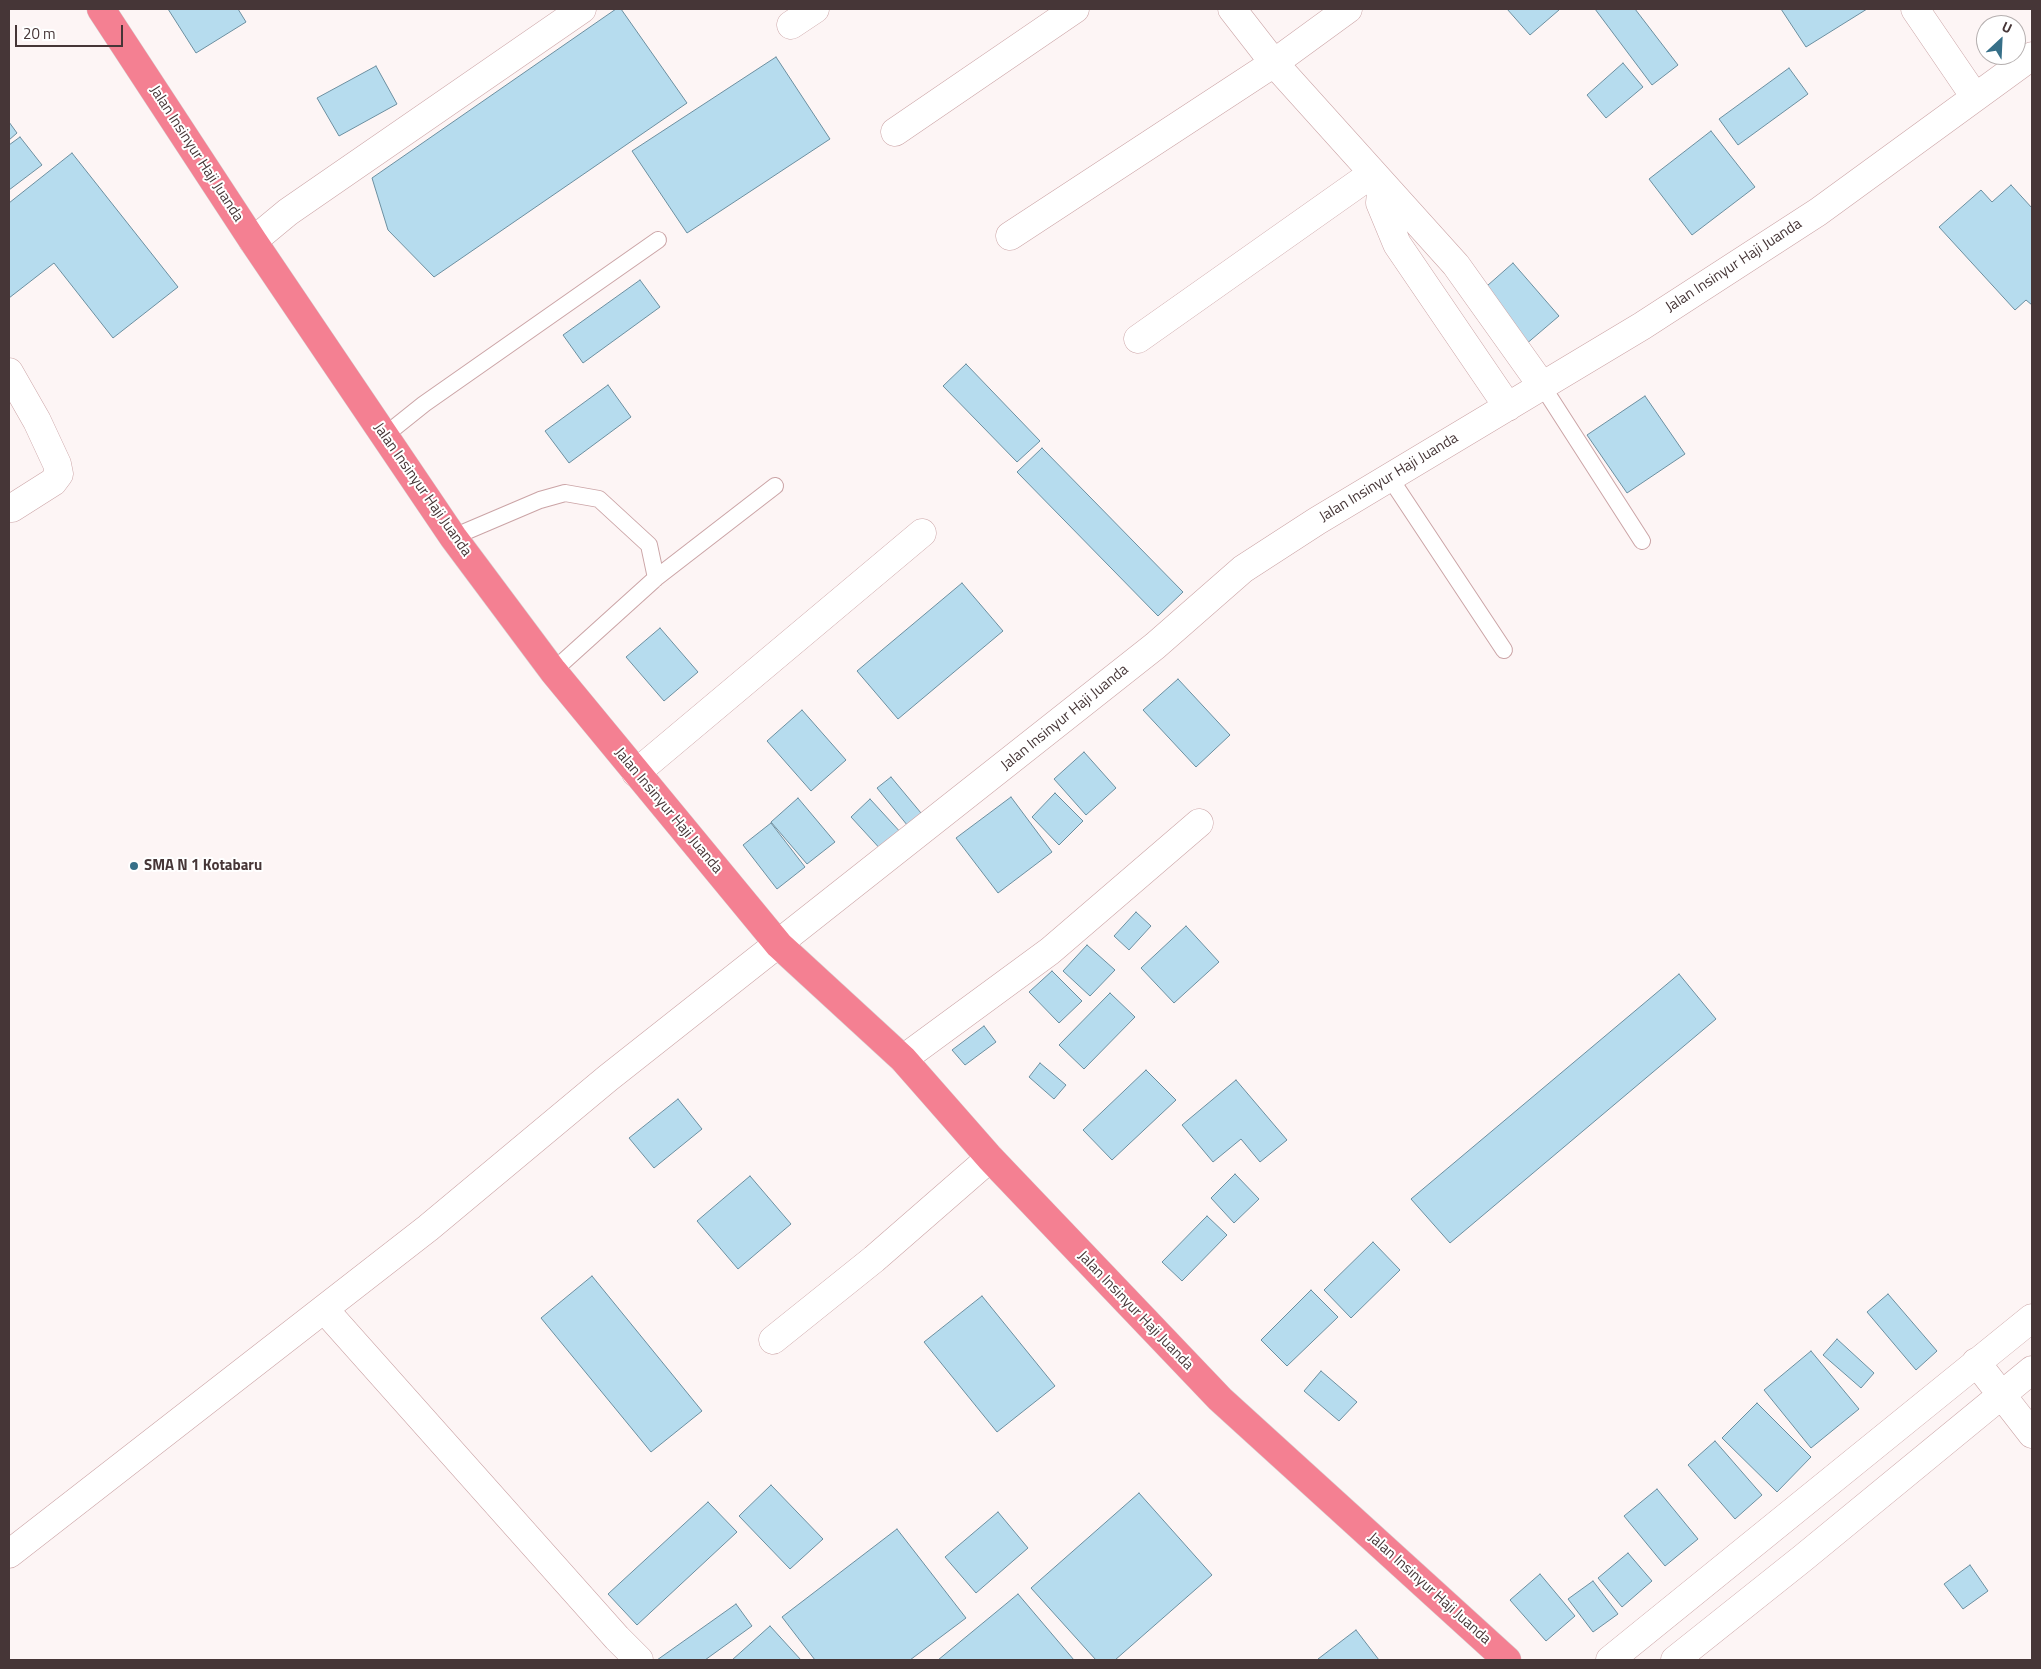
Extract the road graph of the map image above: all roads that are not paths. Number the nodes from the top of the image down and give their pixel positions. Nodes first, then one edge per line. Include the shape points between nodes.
1 (101, 9) edge
2 (582, 9) edge
3 (815, 9) edge
4 (1075, 9) edge
5 (1232, 9) edge
6 (1348, 9) edge
7 (1915, 9) edge
8 (791, 25) dead end
9 (2032, 56) edge
10 (1274, 62) junction
11 (1975, 97) junction
12 (895, 132) dead end
13 (1378, 178) junction
14 (1010, 236) dead end
15 (658, 240) dead end
16 (252, 241) junction
17 (1138, 339) dead end
18 (9, 372) edge
19 (1543, 387) junction
20 (1508, 407) junction
21 (384, 436) junction
22 (1390, 478) junction
23 (775, 486) dead end
24 (12, 508) dead end
25 (922, 533) dead end
26 (453, 537) junction
27 (1642, 541) dead end
28 (656, 578) junction
29 (1504, 650) dead end
30 (553, 671) junction
31 (636, 773) junction
32 (1199, 823) dead end
33 (779, 945) junction
34 (903, 1059) junction
35 (990, 1158) junction
36 (324, 1309) junction
37 (2032, 1318) edge
38 (774, 1340) dead end
39 (1976, 1362) junction
40 (2032, 1370) edge
41 (2002, 1394) junction
42 (2032, 1434) edge
43 (9, 1554) edge
44 (639, 1660) edge
45 (1507, 1660) edge
46 (1610, 1660) edge
47 (1675, 1660) edge

1 - 16 highway, Jalan Insinyur Haji Juanda
2 - 16 street via 288,212
3 - 8 street
4 - 12 street
5 - 10 street
6 - 10 street
7 - 11 street
9 - 11 street, Jalan Insinyur Haji Juanda
10 - 13 street
10 - 14 street
11 - 19 street, Jalan Insinyur Haji Juanda via 1818,212
13 - 17 street
13 - 19 street via 1456,265
13 - 20 street via 1380,203 1397,244
15 - 21 lane via 424,404
16 - 21 highway, Jalan Insinyur Haji Juanda
18 - 24 street via 37,421 59,474 53,482
19 - 20 street, Jalan Insinyur Haji Juanda
19 - 27 lane
20 - 22 street, Jalan Insinyur Haji Juanda
21 - 26 highway, Jalan Insinyur Haji Juanda
22 - 29 lane
22 - 33 street, Jalan Insinyur Haji Juanda via 1243,569 1155,646
23 - 28 lane
25 - 31 street
26 - 28 lane via 540,500 565,493 599,499 649,545
26 - 30 highway, Jalan Insinyur Haji Juanda
28 - 30 lane
30 - 31 highway, Jalan Insinyur Haji Juanda
31 - 33 highway, Jalan Insinyur Haji Juanda
32 - 34 street via 1050,951
33 - 34 highway, Jalan Insinyur Haji Juanda
33 - 36 street via 608,1078 428,1228
34 - 35 highway, Jalan Insinyur Haji Juanda
35 - 38 street
35 - 45 highway, Jalan Insinyur Haji Juanda via 1220,1399
36 - 43 street
36 - 44 street
37 - 39 street
39 - 41 street
39 - 46 street
40 - 41 street
41 - 42 street
41 - 47 street

